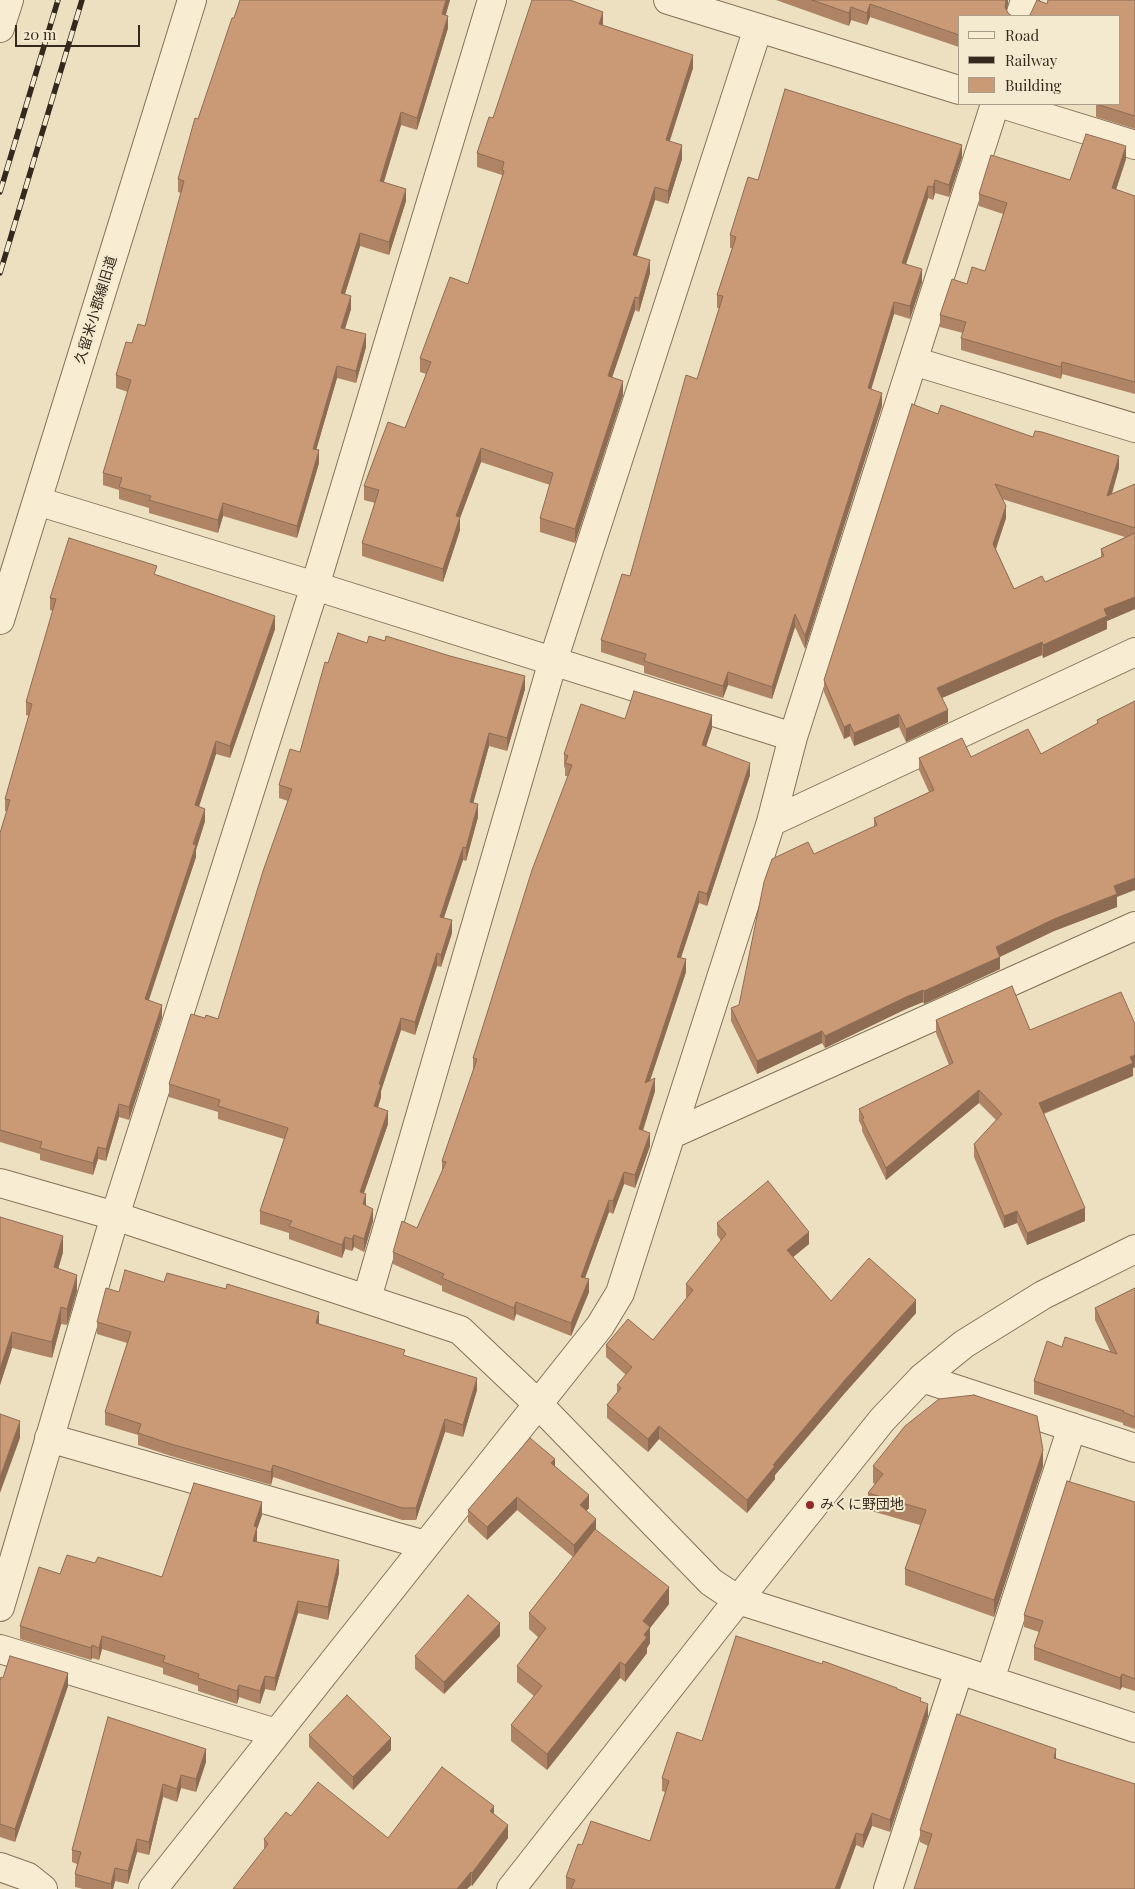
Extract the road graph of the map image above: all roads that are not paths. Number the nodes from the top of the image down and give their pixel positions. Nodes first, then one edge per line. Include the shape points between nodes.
1 (9, 0) edge
2 (192, 0) edge
3 (492, 0) edge
4 (668, 0) edge
5 (1025, 0) edge
6 (1020, 15) edge
7 (0, 28) edge
8 (758, 28) junction
9 (958, 90) edge
10 (995, 105) edge
11 (1005, 105) edge
12 (1135, 145) edge
13 (913, 361) junction
14 (1135, 428) edge
15 (37, 501) junction
16 (315, 586) junction
17 (0, 620) edge
18 (1135, 652) edge
19 (553, 661) junction
20 (794, 737) junction
21 (771, 822) junction
22 (1132, 935) edge
23 (672, 1134) junction
24 (0, 1183) edge
25 (115, 1216) junction
26 (1135, 1249) edge
27 (367, 1298) junction
28 (922, 1378) junction
29 (538, 1404) junction
30 (1072, 1427) junction
31 (49, 1438) junction
32 (1135, 1448) edge
33 (425, 1545) junction
34 (738, 1600) junction
35 (0, 1607) edge
36 (0, 1649) edge
37 (959, 1670) junction
38 (990, 1680) junction
39 (1135, 1728) edge
40 (276, 1733) junction
41 (0, 1867) edge
42 (43, 1889) edge
43 (153, 1889) edge
44 (511, 1889) edge
45 (888, 1889) edge

1 - 7 street
2 - 15 street, 久留米小郡線旧道
3 - 16 street
4 - 8 street
5 - 6 street
8 - 9 street
8 - 19 street
10 - 13 street
11 - 12 street
13 - 14 street
13 - 20 street
15 - 16 street
15 - 17 street, 久留米小郡線旧道
16 - 19 street
16 - 25 street
18 - 21 street
19 - 20 street
19 - 27 street
20 - 21 street
21 - 23 street
22 - 23 street
23 - 29 street via 620,1293 600,1326
24 - 25 street
25 - 27 street
25 - 31 street
26 - 28 street via 1043,1295 964,1344
27 - 29 street via 460,1330
28 - 30 street
28 - 34 street via 882,1420
29 - 33 street
29 - 34 street via 711,1582
30 - 32 street
30 - 38 street
31 - 33 street
31 - 35 street
33 - 40 street
34 - 37 street
34 - 44 street
36 - 40 street
37 - 38 street
37 - 45 street
38 - 39 street
40 - 43 street
41 - 42 street via 28,1877

